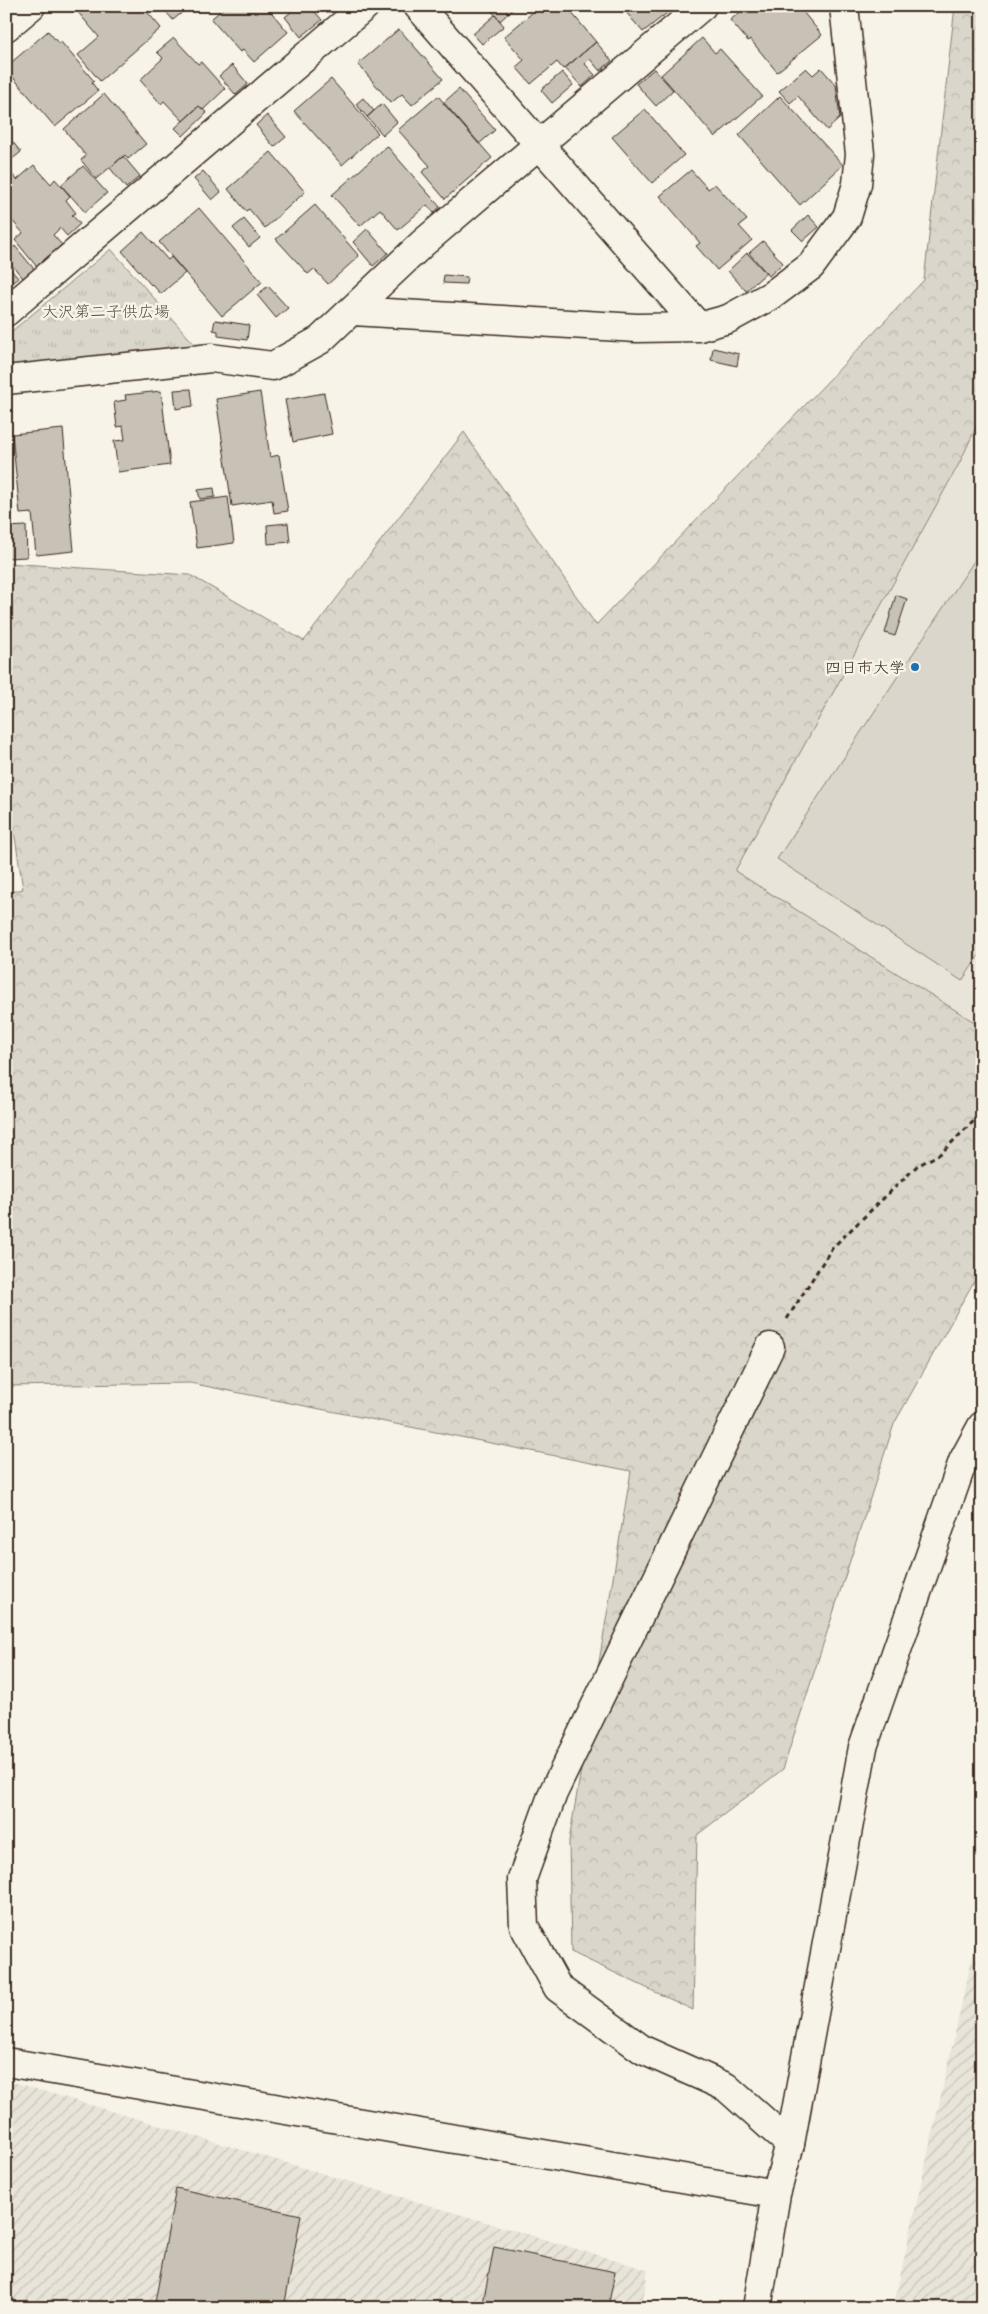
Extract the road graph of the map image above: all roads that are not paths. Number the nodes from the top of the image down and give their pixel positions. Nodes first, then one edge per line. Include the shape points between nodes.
1 (31, 6) edge
2 (365, 6) edge
3 (418, 6) edge
4 (702, 6) edge
5 (844, 6) edge
6 (6, 27) edge
7 (539, 145) junction
8 (353, 311) junction
9 (6, 312) edge
10 (698, 327) junction
11 (6, 380) edge
12 (770, 1347) road end
13 (982, 1426) edge
14 (6, 2062) edge
15 (790, 2144) junction
16 (776, 2194) junction
17 (757, 2308) edge

1 - 6 street
2 - 9 street
3 - 7 street
4 - 7 street
5 - 10 street via 860,154 848,217 811,266 772,295 728,319
7 - 8 street via 423,243
7 - 10 street
8 - 10 street via 637,328
8 - 11 street via 320,340 273,366 211,358
12 - 15 street via 553,1793 522,1879 524,1926 558,1988 643,2050 726,2086
13 - 15 street via 963,1461 863,1747
14 - 16 street
15 - 16 street
16 - 17 street

